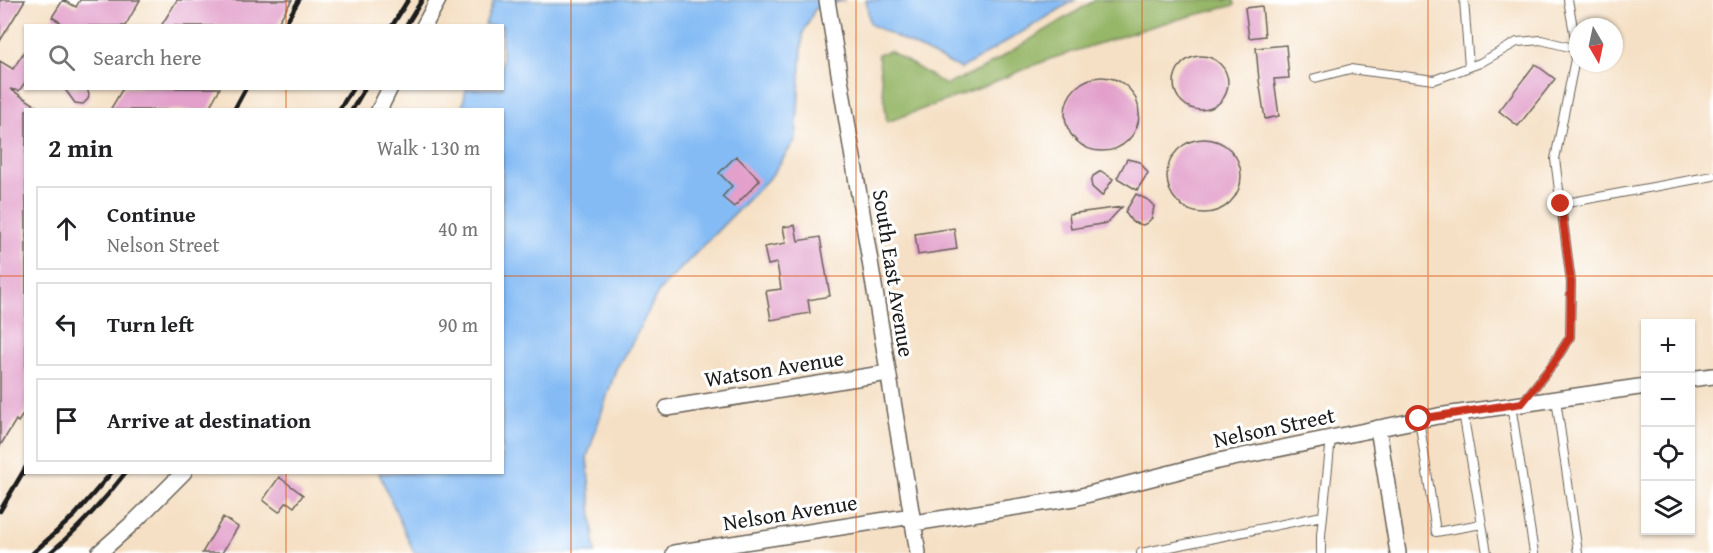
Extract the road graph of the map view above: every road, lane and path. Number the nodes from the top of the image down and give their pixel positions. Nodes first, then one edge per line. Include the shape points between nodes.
1 (438, 0) edge
2 (827, 0) edge
3 (1464, 0) edge
4 (1568, 0) edge
5 (1571, 18) edge
6 (425, 24) edge
7 (1569, 47) edge
8 (1469, 67) junction
9 (1572, 72) edge
10 (1315, 78) dead end
11 (389, 90) edge
12 (380, 108) edge
13 (1713, 176) edge
14 (1561, 204) junction
15 (888, 373) junction
16 (1713, 376) edge
17 (1695, 378) edge
18 (1641, 387) edge
19 (1556, 399) junction
20 (1517, 404) junction
21 (667, 408) dead end
22 (1463, 412) junction
23 (1419, 419) junction
24 (1378, 428) junction
25 (1330, 438) junction
26 (181, 474) edge
27 (1322, 516) junction
28 (913, 520) junction
29 (1482, 524) junction
30 (99, 553) edge
31 (675, 553) edge
32 (918, 553) edge
33 (1141, 553) edge
34 (1321, 553) edge
35 (1398, 553) edge
36 (1487, 553) edge
37 (1534, 553) edge
38 (1578, 553) edge

1 - 6 street
2 - 15 street, South East Avenue
3 - 8 lane
4 - 5 lane
7 - 8 lane via 1541,40 1517,42
8 - 10 lane via 1434,80 1350,69
9 - 14 lane via 1555,159
11 - 12 street
13 - 14 lane
14 - 20 lane via 1571,282 1570,337 1553,364
15 - 21 street, Watson Avenue
15 - 28 street, South East Avenue
16 - 17 street
18 - 19 street, Nelson Street
19 - 20 street, Nelson Street
19 - 38 lane
20 - 22 street, Nelson Street
20 - 37 lane
22 - 23 street, Nelson Street
22 - 29 lane
23 - 24 street, Nelson Street
23 - 29 lane via 1436,532
24 - 25 street, Nelson Street
24 - 35 street
25 - 27 lane
25 - 28 street, Nelson Street via 1214,462 1074,498
26 - 30 street
27 - 33 lane
27 - 34 lane
28 - 31 street, Nelson Avenue
28 - 32 street, South East Avenue
29 - 36 lane

